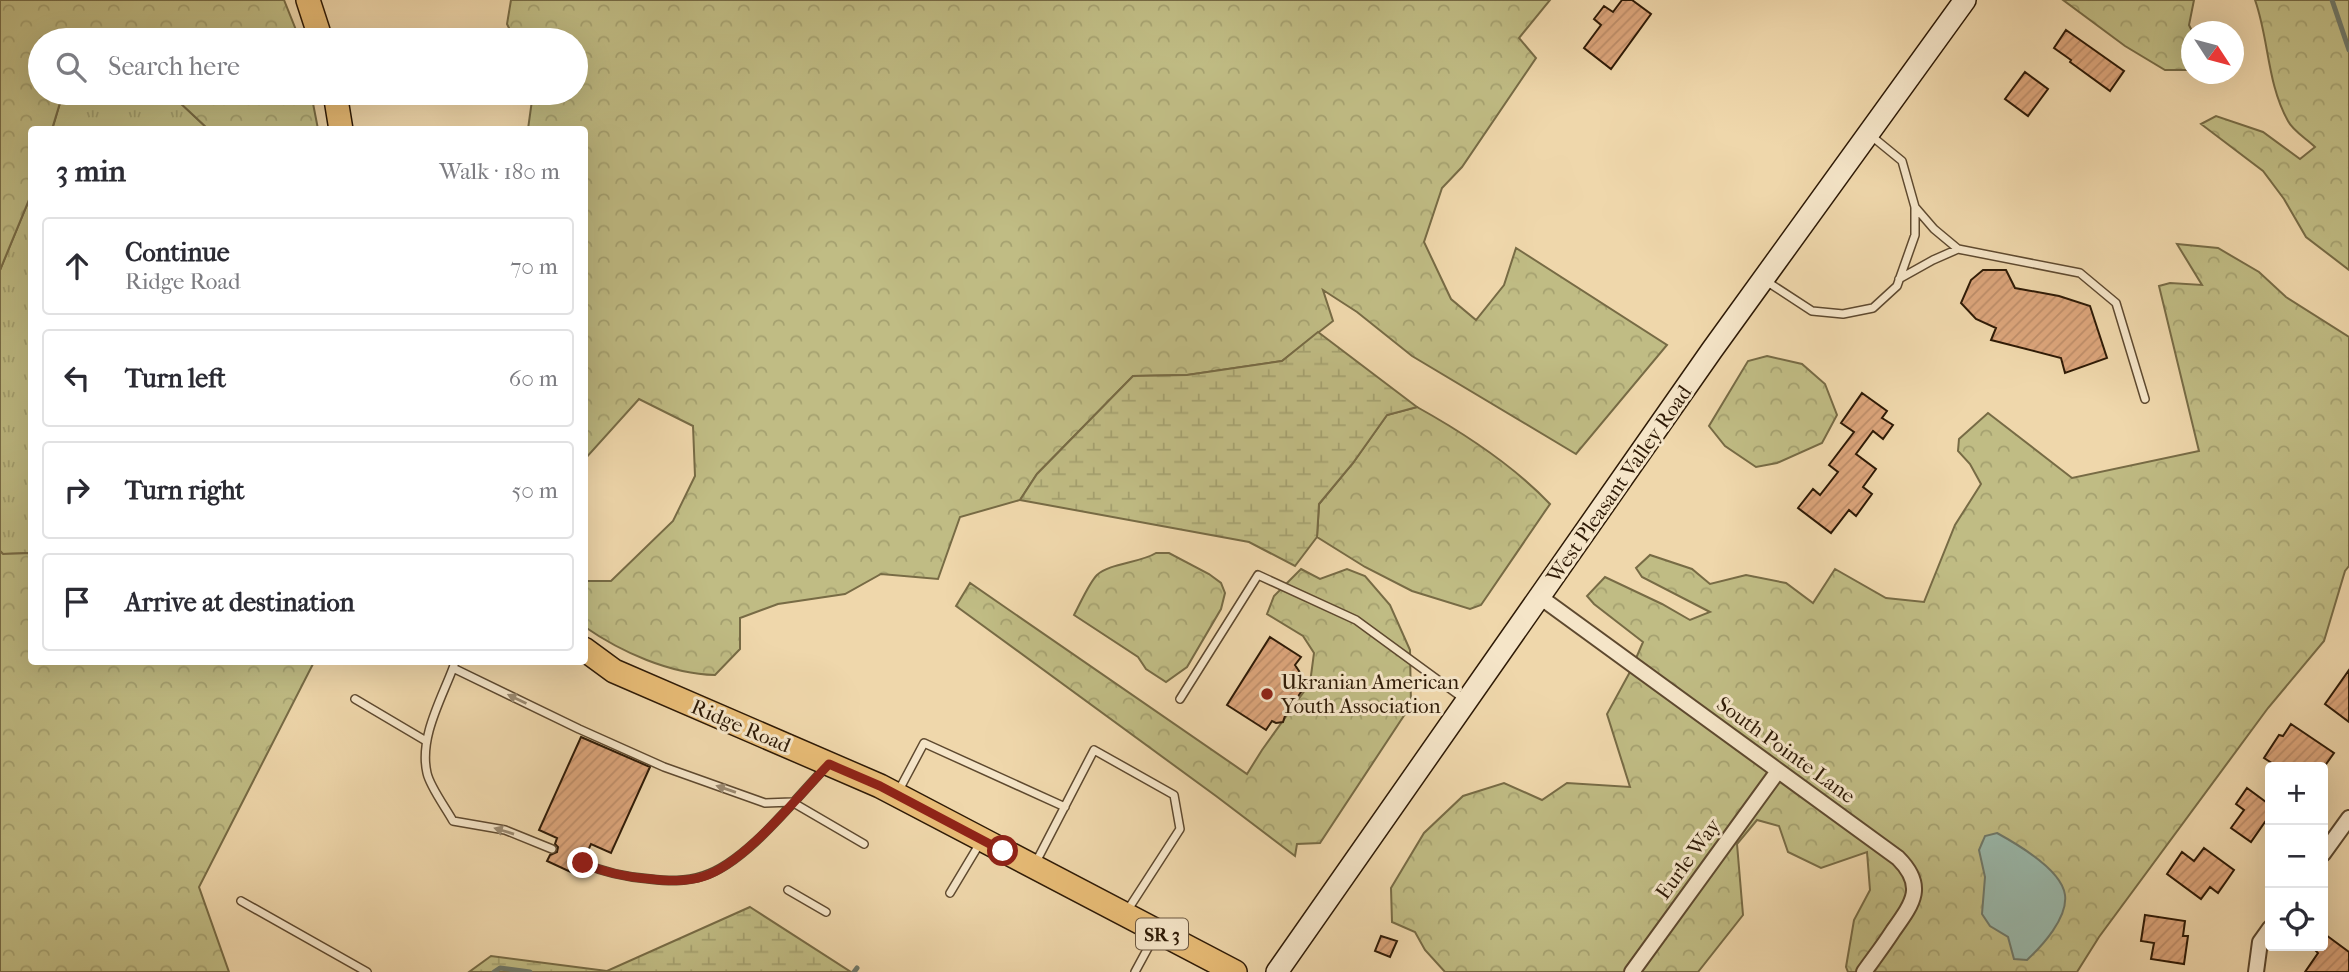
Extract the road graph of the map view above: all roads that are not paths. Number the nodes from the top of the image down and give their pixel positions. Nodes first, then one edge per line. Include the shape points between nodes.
1 (308, 0) edge
2 (1965, 0) edge
3 (317, 28) edge
4 (337, 105) edge
5 (340, 126) edge
6 (1868, 134) junction
7 (1915, 207) junction
8 (1958, 249) junction
9 (1763, 279) junction
10 (1899, 279) junction
11 (2145, 399) dead end
12 (1540, 597) junction
13 (588, 652) edge
14 (454, 665) edge
15 (355, 699) dead end
16 (1180, 699) dead end
17 (1467, 701) junction
18 (426, 741) junction
19 (829, 764) junction
20 (1778, 771) junction
21 (896, 794) junction
22 (792, 802) junction
23 (1065, 807) junction
24 (2349, 818) edge
25 (982, 839) junction
26 (864, 844) dead end
27 (2328, 847) edge
28 (552, 849) dead end
29 (583, 863) dead end
30 (1033, 867) junction
31 (788, 890) dead end
32 (950, 893) dead end
33 (240, 901) dead end
34 (826, 912) dead end
35 (1125, 915) junction
36 (1157, 932) junction
37 (2265, 935) edge
38 (368, 972) edge
39 (1135, 972) edge
40 (1236, 972) edge
41 (1277, 972) edge
42 (1632, 972) edge
43 (1864, 972) edge
44 (2256, 972) edge

1 - 3 main road
2 - 6 main road, West Pleasant Valley Road
4 - 5 main road
6 - 7 lane via 1902,162
6 - 9 main road, West Pleasant Valley Road
7 - 8 lane
7 - 10 lane via 1915,234
8 - 10 lane
8 - 11 lane via 2080,273 2116,303
9 - 10 lane via 1812,311 1843,314 1873,308
9 - 12 main road, West Pleasant Valley Road
12 - 17 main road, West Pleasant Valley Road
12 - 20 street, South Pointe Lane
13 - 19 main road, Ridge Road / SR 3 via 614,671
14 - 18 lane
22 -> 14 lane via 765,803 664,767
15 - 18 lane
16 - 17 lane via 1258,575 1356,620
17 - 41 main road, West Pleasant Valley Road
28 -> 18 lane via 505,830 453,821 427,774
19 - 21 main road, Ridge Road / SR 3
19 - 22 lane
20 - 42 street, Eurle Way
20 - 43 street, South Pointe Lane via 1909,868 1914,897 1909,910
21 - 23 lane via 924,743
21 - 25 main road, Ridge Road / SR 3
22 - 26 lane
22 - 29 lane via 739,855 706,876 677,881 624,877
23 - 30 lane
23 - 35 lane via 1094,750 1174,794 1180,829
24 - 27 street
25 - 30 main road, Ridge Road / SR 3
25 - 32 lane
30 - 35 main road, Ridge Road / SR 3
31 - 34 lane
33 - 38 lane
35 - 36 main road, Ridge Road / SR 3
36 - 39 lane
36 - 40 main road, Ridge Road / SR 3
37 - 44 street

